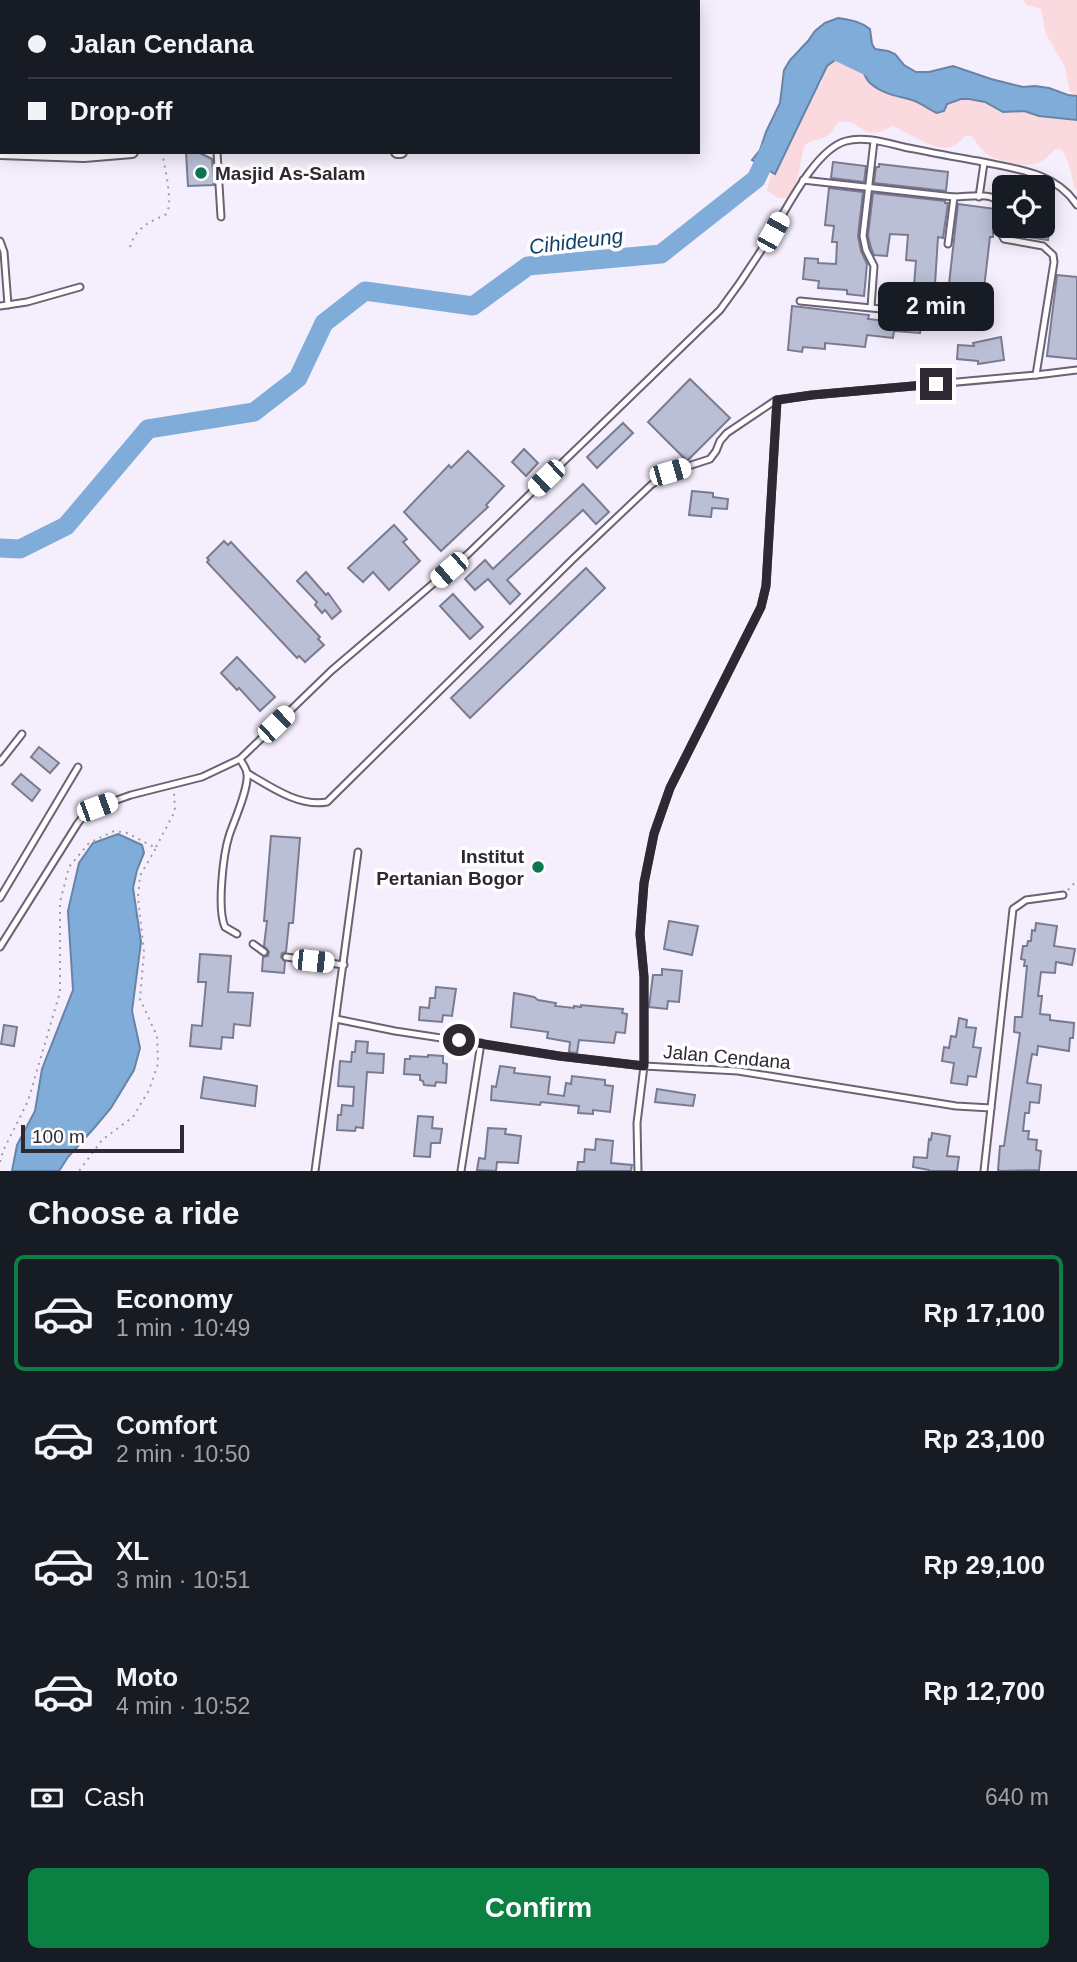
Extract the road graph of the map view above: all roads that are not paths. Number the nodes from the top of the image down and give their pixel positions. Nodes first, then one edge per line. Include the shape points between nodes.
1 (874, 141) junction
2 (28, 154) edge
3 (108, 154) edge
4 (217, 154) edge
5 (984, 163) junction
6 (803, 180) junction
7 (869, 187) junction
8 (954, 197) junction
9 (979, 197) junction
10 (1077, 205) edge
11 (221, 216) dead end
12 (0, 241) edge
13 (948, 244) dead end
14 (80, 287) dead end
15 (800, 301) dead end
16 (8, 305) junction
17 (0, 306) edge
18 (871, 307) junction
19 (922, 313) dead end
20 (1077, 370) edge
21 (1036, 375) junction
22 (777, 400) junction
23 (22, 734) dead end
24 (240, 759) junction
25 (0, 762) edge
26 (78, 767) dead end
27 (247, 774) junction
28 (358, 852) dead end
29 (1063, 895) road end
30 (0, 898) edge
31 (237, 934) dead end
32 (253, 944) dead end
33 (0, 947) edge
34 (264, 952) dead end
35 (286, 957) dead end
36 (344, 965) junction
37 (336, 1019) junction
38 (481, 1043) junction
39 (644, 1066) junction
40 (991, 1108) junction
41 (315, 1171) edge
42 (461, 1171) edge
43 (638, 1171) edge
44 (984, 1171) edge

1 - 5 lane
1 - 6 lane via 845,141
1 - 7 lane
2 - 3 street
4 - 11 lane
5 - 9 lane
5 - 10 lane via 1041,176 1070,194
6 - 7 lane
6 - 24 lane via 720,310 469,553 331,671
7 - 8 lane
7 - 18 lane via 863,236 874,266
8 - 9 lane
8 - 13 lane
9 - 21 lane via 993,196 1000,201 1004,239 1043,246 1053,255
12 - 16 lane
14 - 16 lane
15 - 18 lane
16 - 17 lane
18 - 19 lane
20 - 21 lane
21 - 22 lane
22 - 27 lane via 726,433 710,459 670,472 651,485 327,802 302,802
22 - 39 lane via 761,607 670,788 651,846 640,934
23 - 25 lane
24 - 27 lane
24 - 33 lane via 202,777 131,795 86,813
26 - 30 lane
27 - 31 lane via 228,839 221,910 225,927
28 - 36 lane
29 - 40 lane via 1026,900 1013,909
32 - 34 lane
35 - 36 lane
36 - 37 lane
37 - 38 lane, Jalan Cendana
37 - 41 lane
38 - 39 lane, Jalan Cendana
38 - 42 lane
39 - 40 lane, Jalan Cendana via 738,1071
39 - 43 lane via 637,1123
40 - 44 lane

